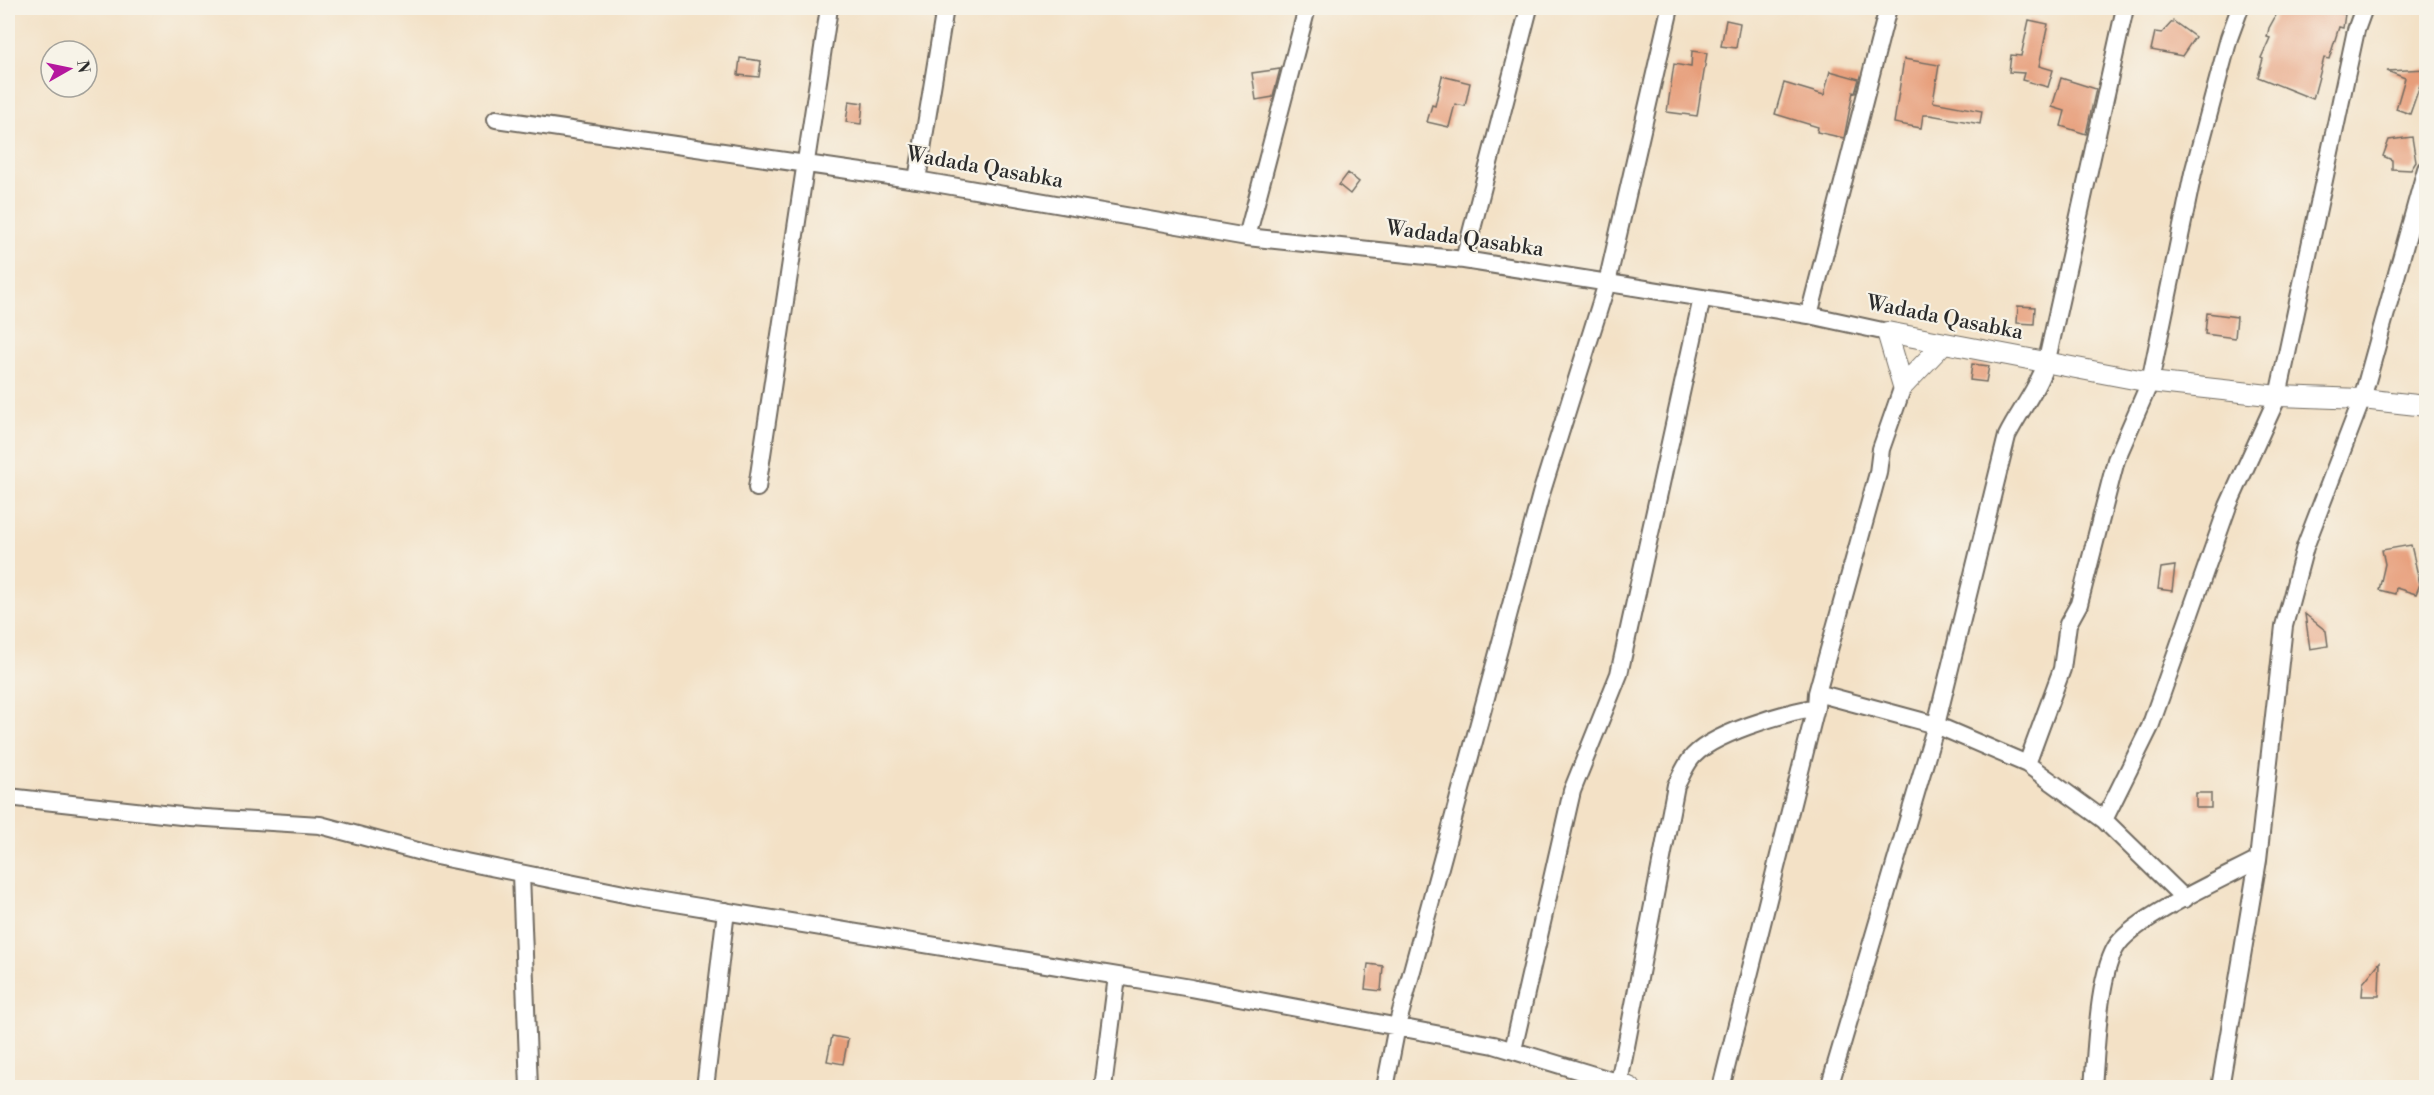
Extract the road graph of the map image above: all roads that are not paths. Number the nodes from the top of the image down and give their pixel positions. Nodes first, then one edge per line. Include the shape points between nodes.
1 (829, 8) edge
2 (945, 8) edge
3 (1307, 8) edge
4 (1529, 8) edge
5 (1670, 8) edge
6 (1888, 8) edge
7 (2125, 8) edge
8 (2240, 8) edge
9 (2364, 8) edge
10 (496, 119) dead end
11 (806, 164) junction
12 (2427, 169) edge
13 (917, 180) junction
14 (1247, 237) junction
15 (1464, 260) junction
16 (1607, 283) junction
17 (1702, 298) junction
18 (1809, 315) junction
19 (1887, 332) junction
20 (1943, 344) junction
21 (2047, 360) junction
22 (2150, 382) junction
23 (1903, 386) junction
24 (2278, 396) junction
25 (2362, 399) junction
26 (2427, 406) edge
27 (757, 488) dead end
28 (1816, 700) junction
29 (1936, 725) junction
30 (2027, 764) junction
31 (8, 797) edge
32 (2104, 820) junction
33 (2258, 860) junction
34 (521, 874) junction
35 (2185, 899) junction
36 (726, 911) junction
37 (1118, 976) junction
38 (1397, 1026) junction
39 (1513, 1050) junction
40 (1623, 1086) edge
41 (529, 1088) edge
42 (705, 1088) edge
43 (1103, 1088) edge
44 (1385, 1088) edge
45 (1720, 1088) edge
46 (1829, 1088) edge
47 (2093, 1088) edge
48 (2220, 1088) edge

1 - 11 street
2 - 13 street
3 - 14 street
4 - 15 street
5 - 16 street
6 - 18 street
7 - 21 street
8 - 22 street via 2193,174
9 - 24 street via 2356,30
10 - 11 street, Wadada Qasabka
11 - 13 street, Wadada Qasabka
11 - 27 street
12 - 25 street
13 - 14 street, Wadada Qasabka
14 - 15 street, Wadada Qasabka
15 - 16 street, Wadada Qasabka
16 - 17 street, Wadada Qasabka
16 - 38 street via 1541,494
17 - 18 street, Wadada Qasabka
17 - 39 street via 1619,674 1572,791
18 - 19 street, Wadada Qasabka
19 - 20 street, Wadada Qasabka
19 - 23 street
20 - 21 street, Wadada Qasabka
20 - 23 street
21 - 22 street, Wadada Qasabka
21 - 29 street via 2040,382 2007,436
22 - 24 street, Wadada Qasabka
22 - 30 street via 2116,460 2079,604 2068,624 2062,669
23 - 28 street via 1881,449 1878,473
24 - 25 street, Wadada Qasabka
24 - 32 street via 2228,506 2150,727
25 - 26 street, Wadada Qasabka
25 - 33 street via 2305,547 2284,626
28 - 29 street
28 - 40 street via 1712,744 1690,758 1676,785
28 - 45 street
29 - 30 street
29 - 46 street
30 - 32 street
31 - 34 street via 190,817 320,825
32 - 35 street
33 - 35 street
33 - 48 street
34 - 36 street
34 - 41 street
35 - 47 street via 2140,924 2117,945 2106,974
36 - 37 street
36 - 42 street
37 - 38 street
37 - 43 street
38 - 39 street
38 - 44 street
39 - 40 street

